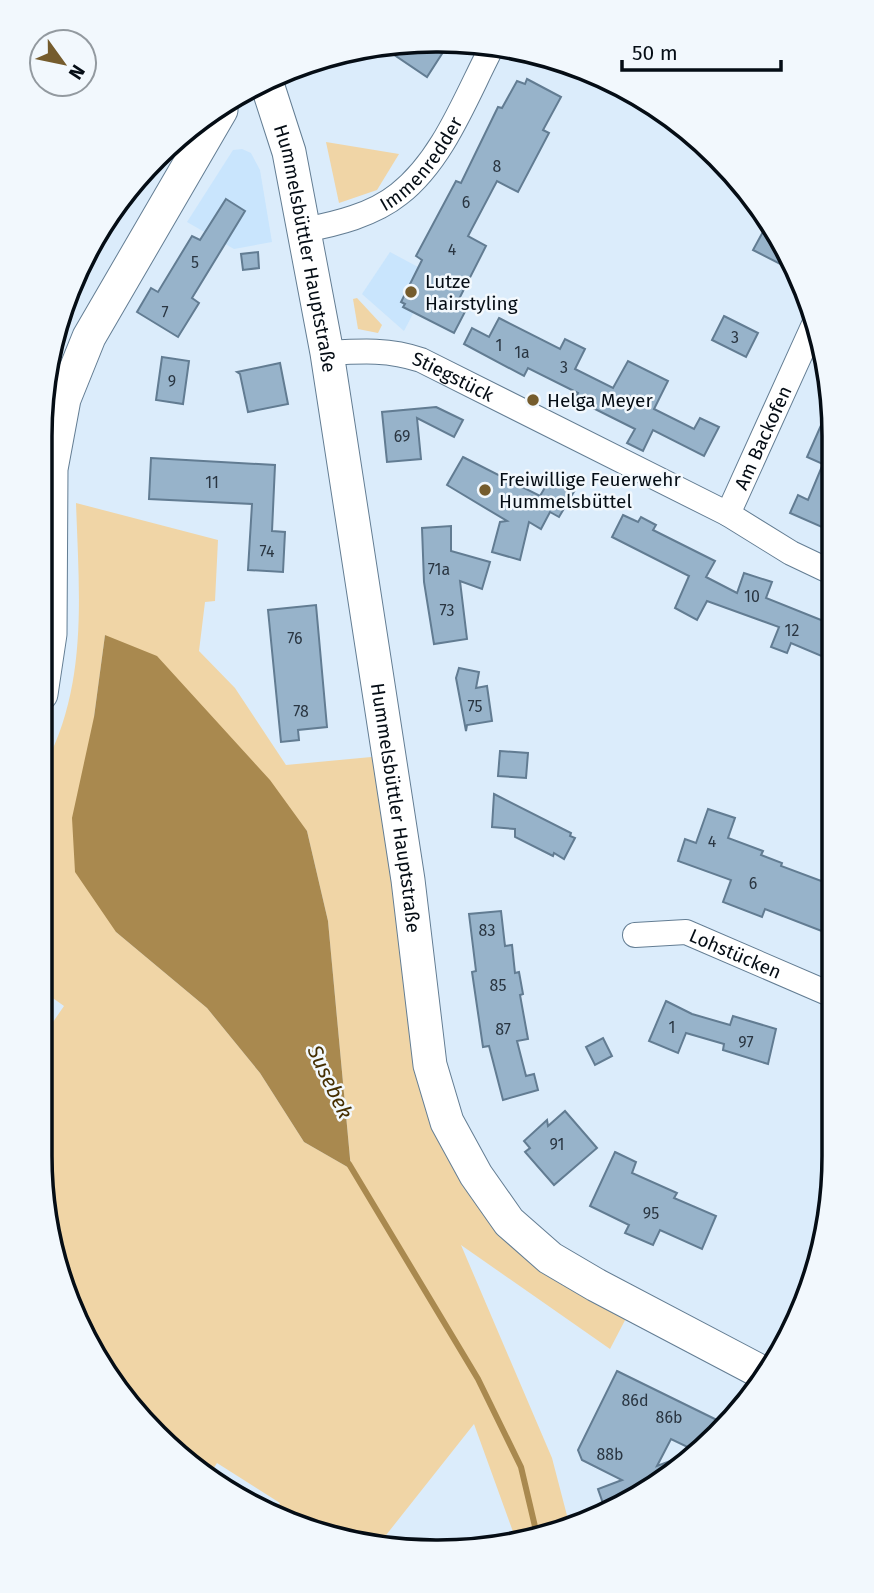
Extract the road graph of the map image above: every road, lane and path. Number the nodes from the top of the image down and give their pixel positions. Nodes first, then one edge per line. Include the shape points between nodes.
1 (487, 56) edge
2 (269, 91) edge
3 (212, 125) edge
4 (304, 230) junction
5 (808, 338) edge
6 (327, 354) junction
7 (52, 462) edge
8 (728, 514) junction
9 (822, 568) edge
10 (635, 935) dead end
11 (822, 991) edge
12 (757, 1370) edge

1 - 4 street, Immenredder via 438,149 416,178 386,202 334,224
2 - 4 main road, Hummelsbüttler Hauptstraße via 286,142
3 - 7 main road via 89,337 58,424
4 - 6 main road, Hummelsbüttler Hauptstraße
5 - 8 street, Am Backofen
6 - 8 street, Stiegstück via 374,349 421,360
6 - 12 main road, Hummelsbüttler Hauptstraße via 408,880 430,1065 447,1122 509,1222 550,1258
8 - 9 street, Stiegstück
10 - 11 street, Lohstücken via 686,932

